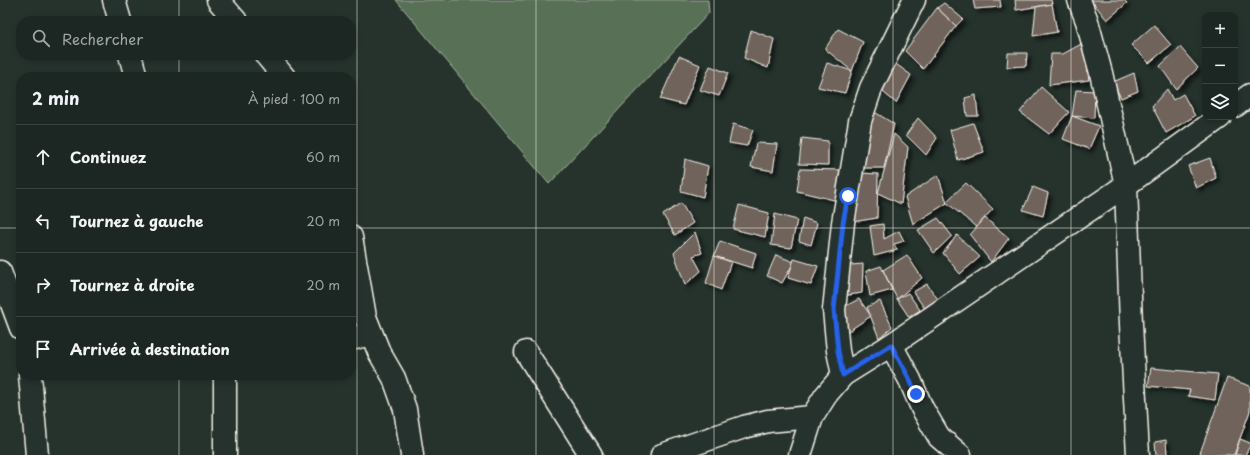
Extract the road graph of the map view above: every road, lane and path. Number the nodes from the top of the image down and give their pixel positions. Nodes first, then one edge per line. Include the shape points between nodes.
1 (114, 0) edge
2 (218, 0) edge
3 (914, 0) edge
4 (1079, 0) edge
5 (119, 16) edge
6 (232, 16) edge
7 (131, 60) edge
8 (270, 60) edge
9 (135, 72) edge
10 (280, 72) edge
11 (1250, 95) edge
12 (1238, 104) edge
13 (1216, 120) edge
14 (1126, 185) junction
15 (356, 266) edge
16 (0, 272) edge
17 (8, 293) junction
18 (16, 315) edge
19 (0, 317) edge
20 (361, 336) edge
21 (891, 345) junction
22 (526, 352) dead end
23 (843, 375) junction
24 (30, 380) edge
25 (225, 380) edge
26 (812, 417) junction
27 (38, 455) edge
28 (225, 455) edge
29 (412, 455) edge
30 (591, 455) edge
31 (662, 455) edge
32 (800, 455) edge
33 (960, 455) edge
34 (1138, 455) edge

1 - 5 street
2 - 6 street
3 - 23 street via 871,88 860,121 843,223 834,310
4 - 14 street via 1101,73
7 - 9 street
8 - 10 street
11 - 12 street
13 - 14 street
14 - 21 street
14 - 34 street via 1130,324
15 - 20 street via 365,317
16 - 17 street
17 - 18 street
17 - 19 street
20 - 29 street via 379,352 394,378 405,409
21 - 23 street
21 - 33 street via 922,408 940,437
22 - 30 street
23 - 26 street
24 - 27 street
25 - 28 street
26 - 31 street via 768,421 744,427
26 - 32 street

